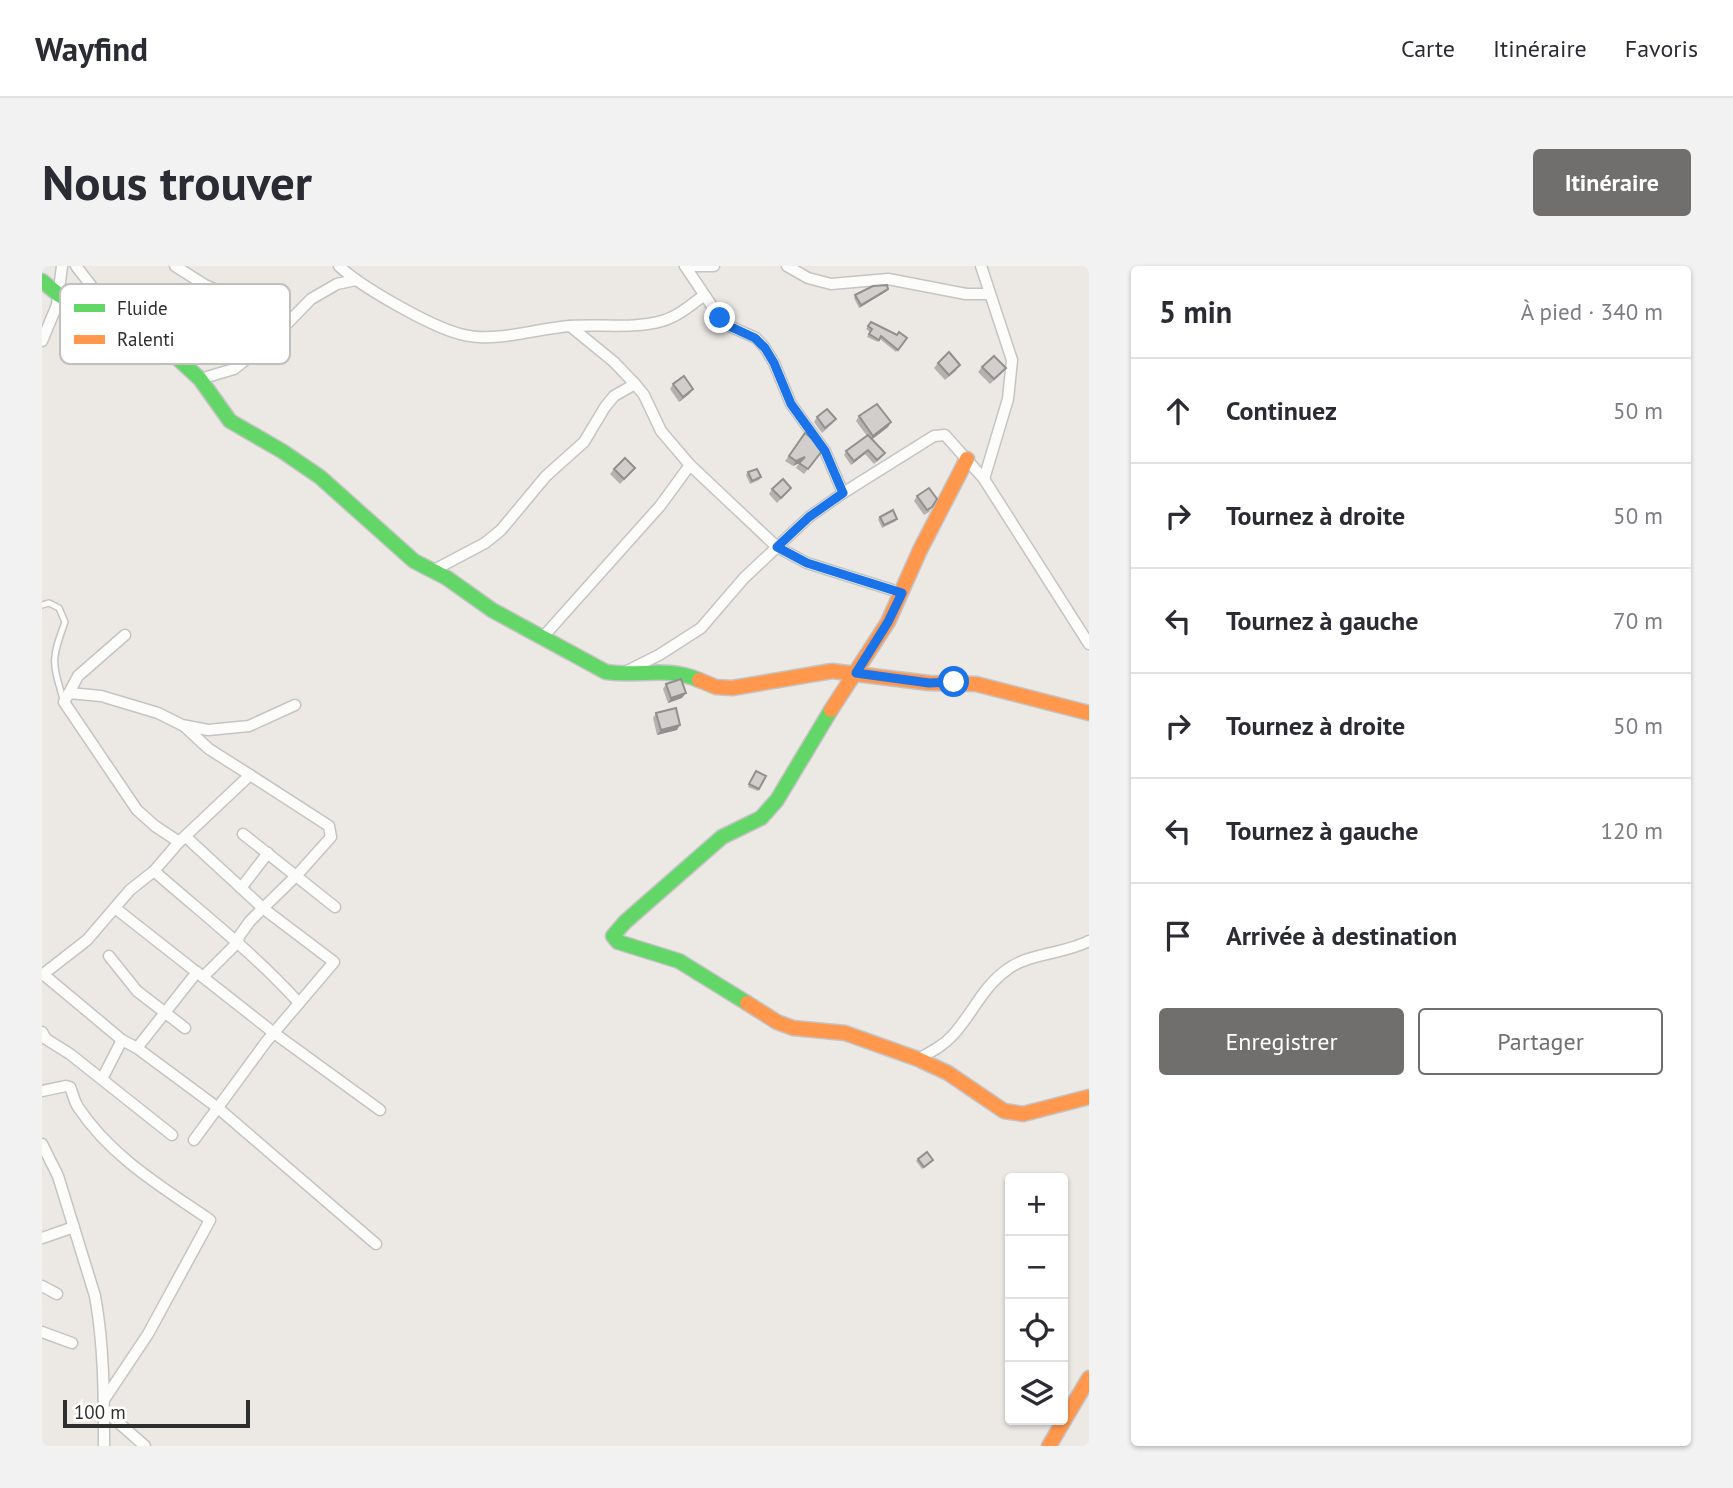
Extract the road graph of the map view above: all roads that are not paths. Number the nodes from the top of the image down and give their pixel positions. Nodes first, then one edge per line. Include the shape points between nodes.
1 (62, 266) edge
2 (76, 266) edge
3 (175, 266) edge
4 (339, 266) edge
5 (685, 266) edge
6 (714, 266) edge
7 (787, 266) edge
8 (981, 266) edge
9 (356, 280) junction
10 (42, 281) edge
11 (60, 284) edge
12 (90, 284) edge
13 (203, 284) edge
14 (60, 285) edge
15 (988, 294) junction
16 (59, 295) junction
17 (703, 296) junction
18 (290, 321) edge
19 (570, 326) junction
20 (42, 341) edge
21 (184, 364) edge
22 (240, 364) edge
23 (200, 379) junction
24 (635, 384) junction
25 (967, 459) junction
26 (690, 465) junction
27 (984, 479) junction
28 (843, 493) junction
29 (777, 547) junction
30 (434, 570) junction
31 (902, 593) junction
32 (42, 605) edge
33 (125, 635) dead end
34 (543, 637) junction
35 (1089, 644) edge
36 (856, 673) junction
37 (618, 674) junction
38 (67, 698) junction
39 (295, 705) dead end
40 (1089, 713) edge
41 (183, 725) junction
42 (250, 775) junction
43 (243, 834) dead end
44 (183, 839) junction
45 (268, 853) junction
46 (154, 871) junction
47 (297, 876) junction
48 (242, 888) junction
49 (335, 907) dead end
50 (115, 908) junction
51 (264, 909) junction
52 (1089, 941) edge
53 (236, 944) junction
54 (109, 956) dead end
55 (43, 975) edge
56 (200, 975) junction
57 (299, 1003) junction
58 (165, 1013) junction
59 (186, 1028) dead end
60 (42, 1032) edge
61 (274, 1033) junction
62 (122, 1040) junction
63 (137, 1048) junction
64 (918, 1059) junction
65 (102, 1079) junction
66 (42, 1091) edge
67 (1089, 1097) edge
68 (218, 1108) junction
69 (380, 1110) dead end
70 (172, 1135) dead end
71 (194, 1140) dead end
72 (42, 1144) edge
73 (74, 1227) junction
74 (42, 1238) edge
75 (376, 1244) dead end
76 (42, 1286) edge
77 (57, 1294) dead end
78 (42, 1332) edge
79 (72, 1343) dead end
80 (1089, 1378) edge
81 (104, 1405) junction
82 (104, 1446) edge
83 (145, 1446) edge
84 (1049, 1446) edge

1 - 11 street
2 - 12 street
3 - 13 street
4 - 9 street
5 - 6 street
5 - 17 street
7 - 15 street via 831,284 888,279
8 - 15 street
9 - 18 street via 337,284 311,299
9 - 19 street via 461,334 481,337
10 - 16 street
14 - 16 street
15 - 27 street via 1012,360 1008,399
16 - 20 street
17 - 19 street via 666,320
17 - 28 street via 729,326 765,348 791,404 825,451
19 - 24 street
21 - 23 street
22 - 23 street
23 - 30 street via 230,421 320,477 414,561
24 - 26 street via 661,431
24 - 30 street via 614,396 584,442 546,476 501,530
25 - 27 street
25 - 28 street via 949,438 938,434
25 - 31 street
26 - 29 street
26 - 34 street via 660,506
27 - 35 street
28 - 29 street
29 - 31 street via 807,563
29 - 37 street via 701,628 642,665
30 - 34 street via 492,610
31 - 36 street
32 - 38 lane via 59,608 65,622 53,663
33 - 38 street via 78,676
34 - 37 street via 595,668
36 - 37 street via 807,674 732,688 716,687 683,673
36 - 40 street via 976,684
36 - 64 street via 777,800 761,817 722,837 613,936 618,942 700,972 777,1022 793,1028 845,1032
38 - 41 street via 101,696
38 - 44 street via 137,810 155,826
39 - 41 street via 239,728 208,730
41 - 42 street via 209,749
42 - 44 street
42 - 47 street via 329,826 331,837
43 - 45 street
44 - 46 street
44 - 48 street
45 - 47 street
45 - 48 street
46 - 50 street
46 - 53 street
47 - 49 street
47 - 51 street
48 - 51 street
50 - 55 street via 87,940
50 - 56 street
51 - 53 street
51 - 57 street via 334,962
52 - 64 street via 1011,966 981,994 953,1035
53 - 56 street
53 - 57 street via 268,968
54 - 58 street via 136,992
55 - 62 street
56 - 58 street
56 - 61 street
57 - 61 street
58 - 59 street
58 - 63 street
60 - 65 street
61 - 68 street
61 - 69 street
62 - 63 street
62 - 65 street
63 - 68 street
64 - 67 street via 1014,1114
65 - 70 street
66 - 81 street via 70,1087 100,1138 210,1220
68 - 71 street
68 - 75 street
72 - 73 street
73 - 74 street
73 - 81 street via 99,1315
76 - 77 street
78 - 79 street
80 - 84 street
81 - 82 street
81 - 83 street

